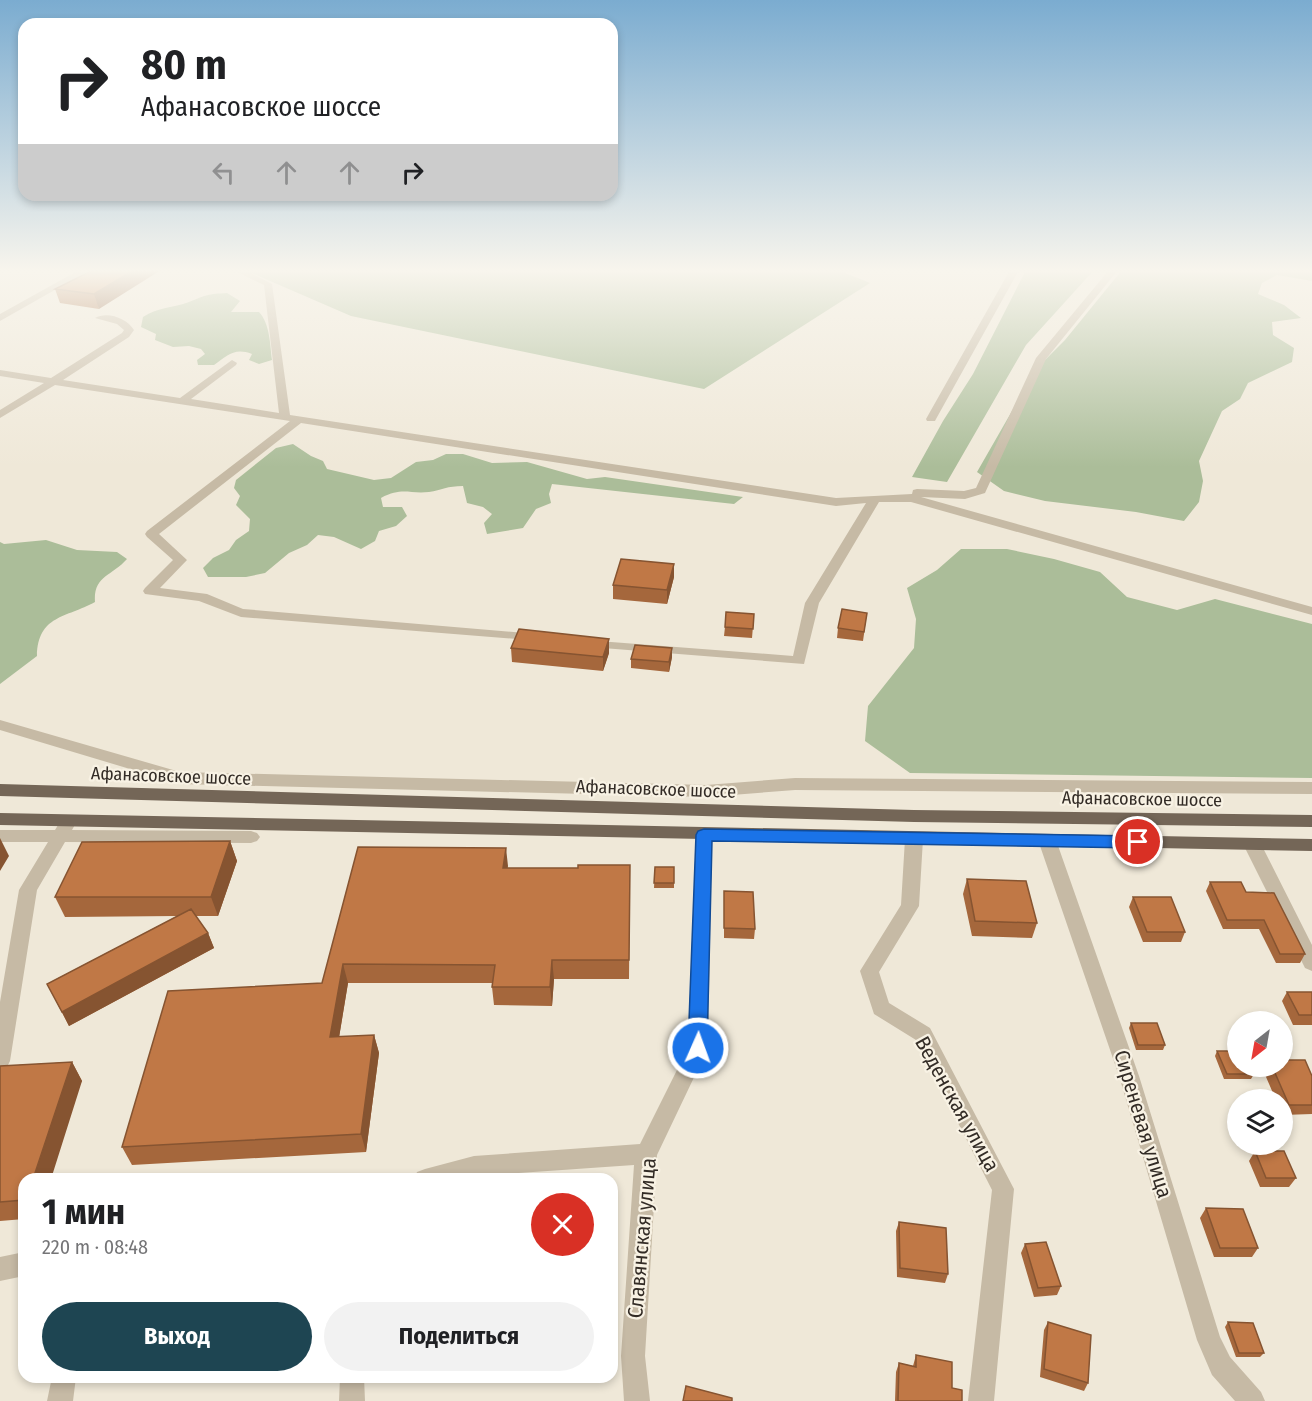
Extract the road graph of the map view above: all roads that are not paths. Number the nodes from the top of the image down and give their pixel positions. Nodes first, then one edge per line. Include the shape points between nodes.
1 (125, 335) edge
2 (277, 335) edge
3 (978, 335) edge
4 (1059, 335) edge
5 (232, 363) dead end
6 (0, 373) edge
7 (54, 381) junction
8 (182, 401) junction
9 (0, 415) edge
10 (292, 418) junction
11 (931, 418) dead end
12 (905, 497) junction
13 (875, 499) junction
14 (1312, 611) edge
15 (550, 639) edge
16 (573, 641) edge
17 (0, 725) edge
18 (1312, 788) edge
19 (0, 790) edge
20 (0, 819) edge
21 (1312, 821) edge
22 (65, 829) junction
23 (704, 835) junction
24 (0, 836) edge
25 (251, 837) dead end
26 (914, 839) junction
27 (1047, 840) junction
28 (1252, 844) junction
29 (1312, 845) edge
30 (1312, 963) edge
31 (0, 1061) edge
32 (646, 1154) junction
33 (448, 1173) edge
34 (18, 1265) edge
35 (0, 1269) edge
36 (63, 1383) edge
37 (352, 1383) edge
38 (60, 1401) edge
39 (352, 1401) edge
40 (637, 1401) edge
41 (981, 1401) edge
42 (1251, 1401) edge

1 - 7 street
2 - 10 street
3 - 11 street
4 - 12 street via 1041,357 981,490 965,495 919,492
5 - 8 street
6 - 7 street
7 - 8 street
7 - 9 street
8 - 10 street
10 - 13 street via 836,502
10 - 15 street via 151,534 181,560 150,591 202,597 241,613
12 - 13 street
12 - 14 street
13 - 16 street via 812,603 799,660
17 - 18 street via 180,778 706,790 795,784
19 - 21 main road, Афанасовское шоссе via 914,816
20 - 22 main road
22 - 23 main road
22 - 24 street
22 - 25 street
22 - 31 street via 28,890
23 - 26 main road
23 - 32 street, Славянская улица via 698,1048
26 - 27 main road
26 - 41 street, Веденская улица via 910,906 869,971 881,1008 923,1034 1003,1189
27 - 28 main road
27 - 42 street, Сиреневая улица via 1130,1076 1209,1340 1221,1366
28 - 29 main road
28 - 30 street
32 - 33 street via 474,1166
32 - 40 street, Славянская улица via 633,1356
34 - 35 street
36 - 38 street
37 - 39 street

